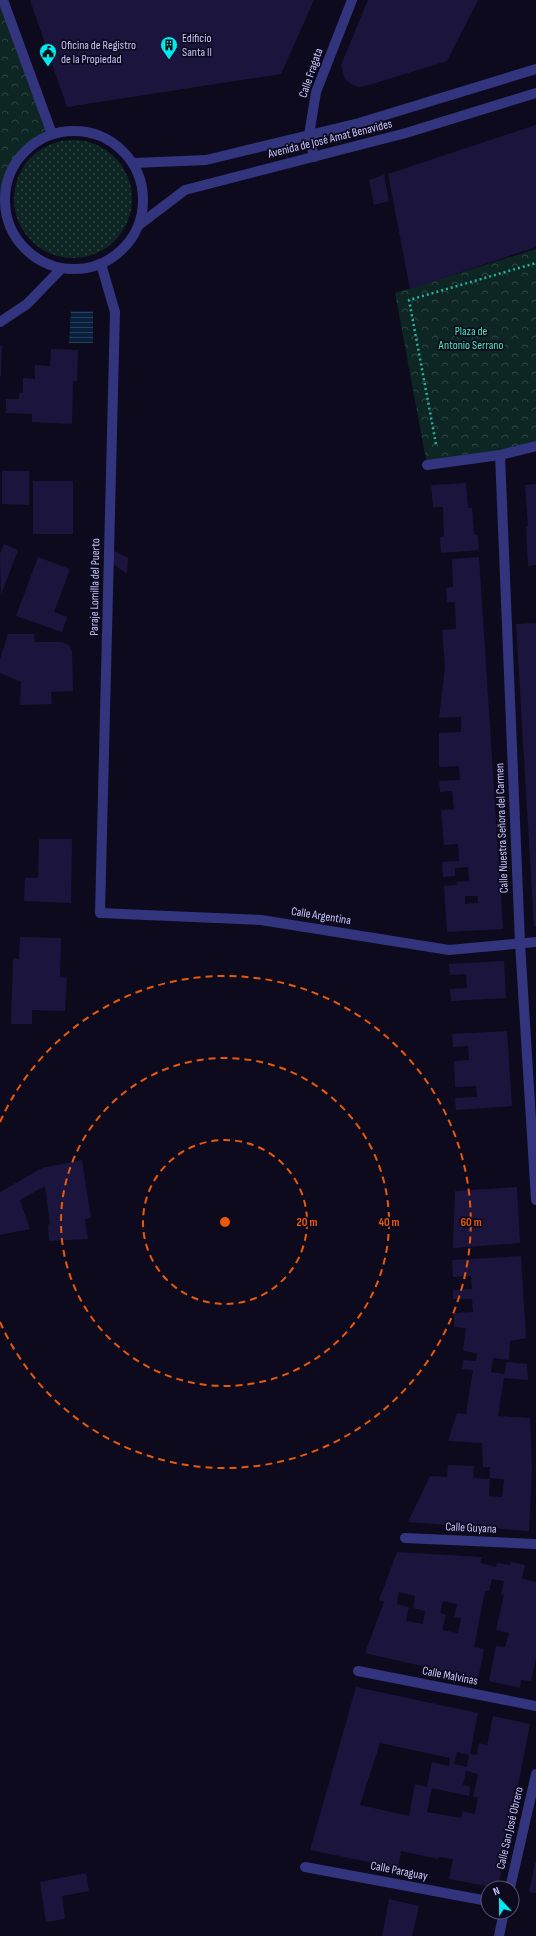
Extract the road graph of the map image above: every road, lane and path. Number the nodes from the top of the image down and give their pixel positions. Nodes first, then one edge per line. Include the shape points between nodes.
1 (3, 0) edge
2 (352, 0) edge
3 (536, 69) edge
4 (536, 93) edge
5 (52, 134) junction
6 (309, 135) junction
7 (314, 157) junction
8 (134, 163) junction
9 (2, 198) edge
10 (139, 225) junction
11 (4, 226) edge
12 (536, 263) edge
13 (101, 264) junction
14 (61, 269) junction
15 (0, 322) edge
16 (536, 446) edge
17 (500, 455) junction
18 (440, 464) junction
19 (427, 465) dead end
20 (100, 913) joint
21 (536, 942) edge
22 (520, 943) junction
23 (536, 1200) edge
24 (406, 1538) dead end
25 (536, 1544) edge
26 (358, 1671) dead end
27 (536, 1706) edge
28 (536, 1774) edge
29 (305, 1867) dead end
30 (512, 1880) edge
31 (480, 1900) edge
32 (502, 1920) edge
33 (499, 1936) edge

1 - 5 street
2 - 6 street, Calle Fragata via 316,92
3 - 6 street, Avenida de José Amat Benavides
4 - 7 street, Avenida de José Amat Benavides via 406,133
5 - 8 street via 75,130 98,134 118,146
5 - 9 street via 33,143 18,158 8,177
6 - 7 street, Calle Fragata
6 - 8 street, Avenida de José Amat Benavides via 206,160
7 - 10 street, Avenida de José Amat Benavides via 185,190
8 - 10 street via 142,183 144,204
9 - 11 street
10 - 13 street via 130,241 117,255
11 - 14 street via 21,246 39,261
12 - 18 path via 409,300
13 - 14 street via 81,269
13 - 20 street, Paraje Lomilla del Puerto via 115,312
14 - 15 street via 27,304
16 - 17 street
17 - 18 street
17 - 22 street, Calle Nuestra Señora del Carmen
18 - 19 street
20 - 22 street, Calle Argentina via 261,920 449,950
21 - 22 street, Calle Argentina
22 - 23 street, Calle Nuestra Señora del Carmen
24 - 25 street, Calle Guyana
26 - 27 street, Calle Malvinas
28 - 30 street, Calle San José Obrero
29 - 31 street, Calle Paraguay
32 - 33 street

